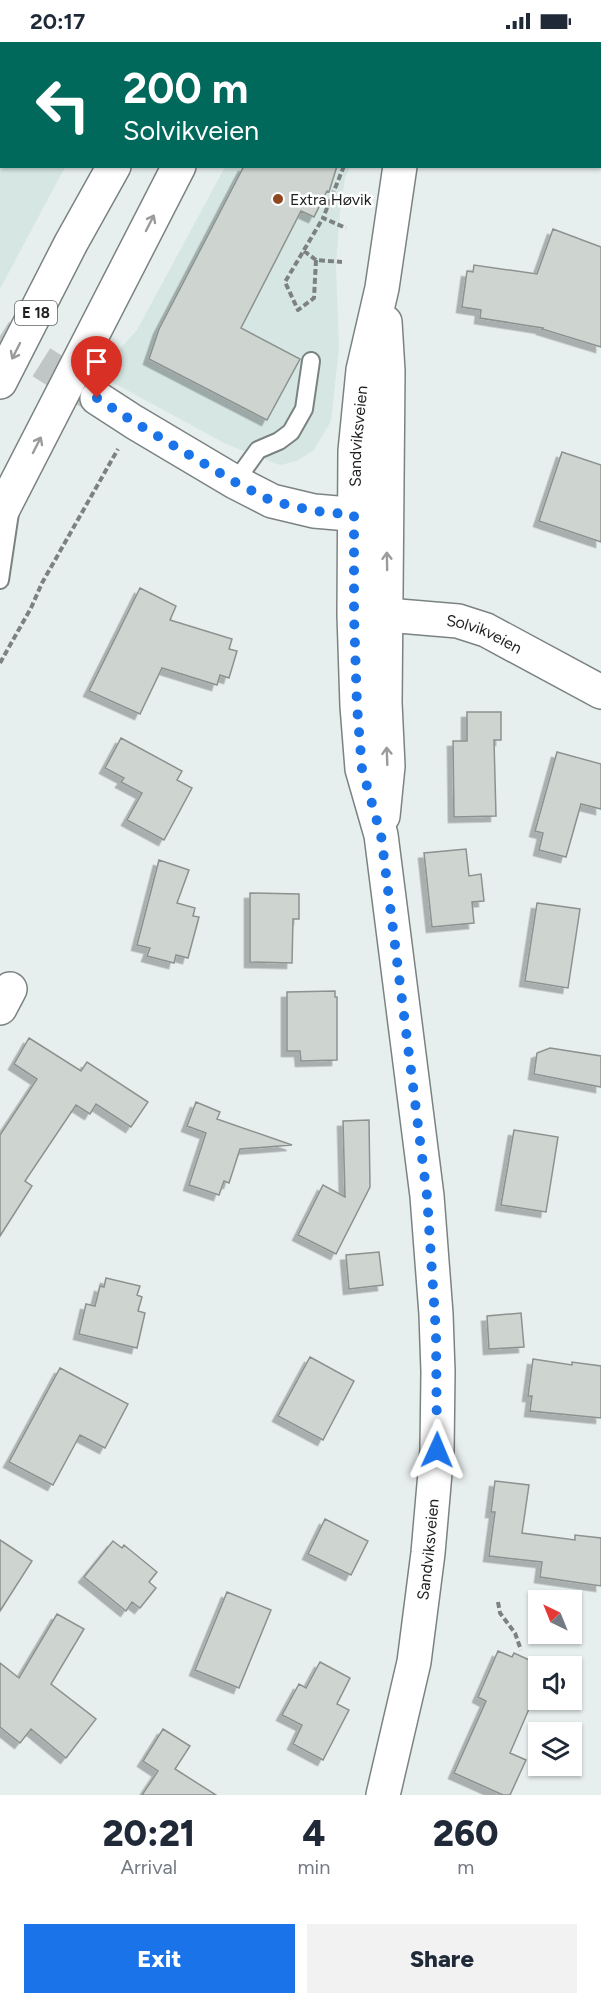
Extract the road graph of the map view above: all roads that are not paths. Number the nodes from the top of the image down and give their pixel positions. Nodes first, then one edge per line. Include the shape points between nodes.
1 (113, 168) edge
2 (178, 168) edge
3 (400, 168) edge
4 (382, 288) junction
5 (311, 361) dead end
6 (0, 382) edge
7 (97, 398) tunnel mouth
8 (235, 482) junction
9 (7, 502) edge
10 (354, 515) junction
11 (386, 518) junction
12 (0, 579) edge
13 (354, 615) junction
14 (387, 615) junction
15 (601, 692) edge
16 (381, 835) junction
17 (383, 1795) edge

1 -> 6 main road, E 18
9 -> 2 main road
3 - 4 main road, Sandviksveien
4 - 10 main road, Sandviksveien via 363,370
4 - 11 main road, Sandviksveien via 388,371
5 - 8 lane via 304,409 291,432 258,450
7 - 8 main road
8 - 10 main road via 272,501
9 - 12 lane
10 - 11 main road
10 - 13 main road, Sandviksveien
14 -> 11 main road, Sandviksveien
13 - 14 main road, Solvikveien
13 - 16 main road, Sandviksveien via 362,769
14 - 15 main road, Solvikveien via 458,621 486,630
16 -> 14 main road, Sandviksveien via 388,766
16 - 17 main road, Sandviksveien via 427,1196 438,1372 437,1450 414,1662

